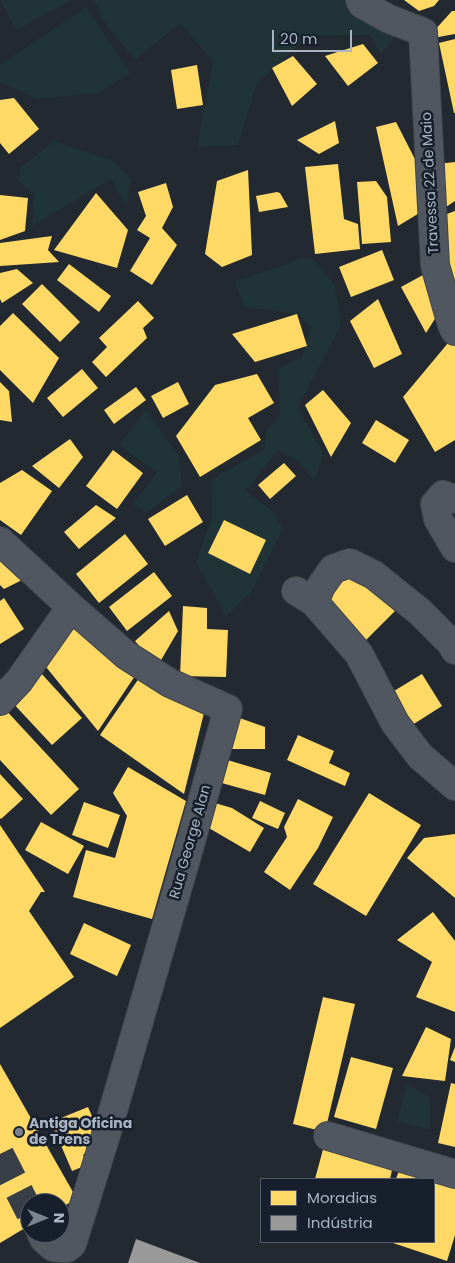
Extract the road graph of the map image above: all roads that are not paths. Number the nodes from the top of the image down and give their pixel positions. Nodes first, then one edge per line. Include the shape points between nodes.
1 (360, 0) edge
2 (455, 331) edge
3 (455, 498) edge
4 (0, 541) edge
5 (455, 548) edge
6 (71, 607) junction
7 (454, 645) edge
8 (0, 701) edge
9 (455, 786) edge
10 (328, 1136) dead end
11 (455, 1174) edge
12 (50, 1243) edge

1 - 2 street, Travessa 22 de Maio via 389,19 422,32 435,265
3 - 5 street via 443,495 434,504 438,519
4 - 6 street, Rua George Alan
6 - 8 street via 19,680
6 - 12 street, Rua George Alan via 126,655 170,683 228,709 72,1244 67,1248
7 - 9 street via 374,575 350,563 333,569 321,586 305,597 359,654 395,723 420,756
10 - 11 street

